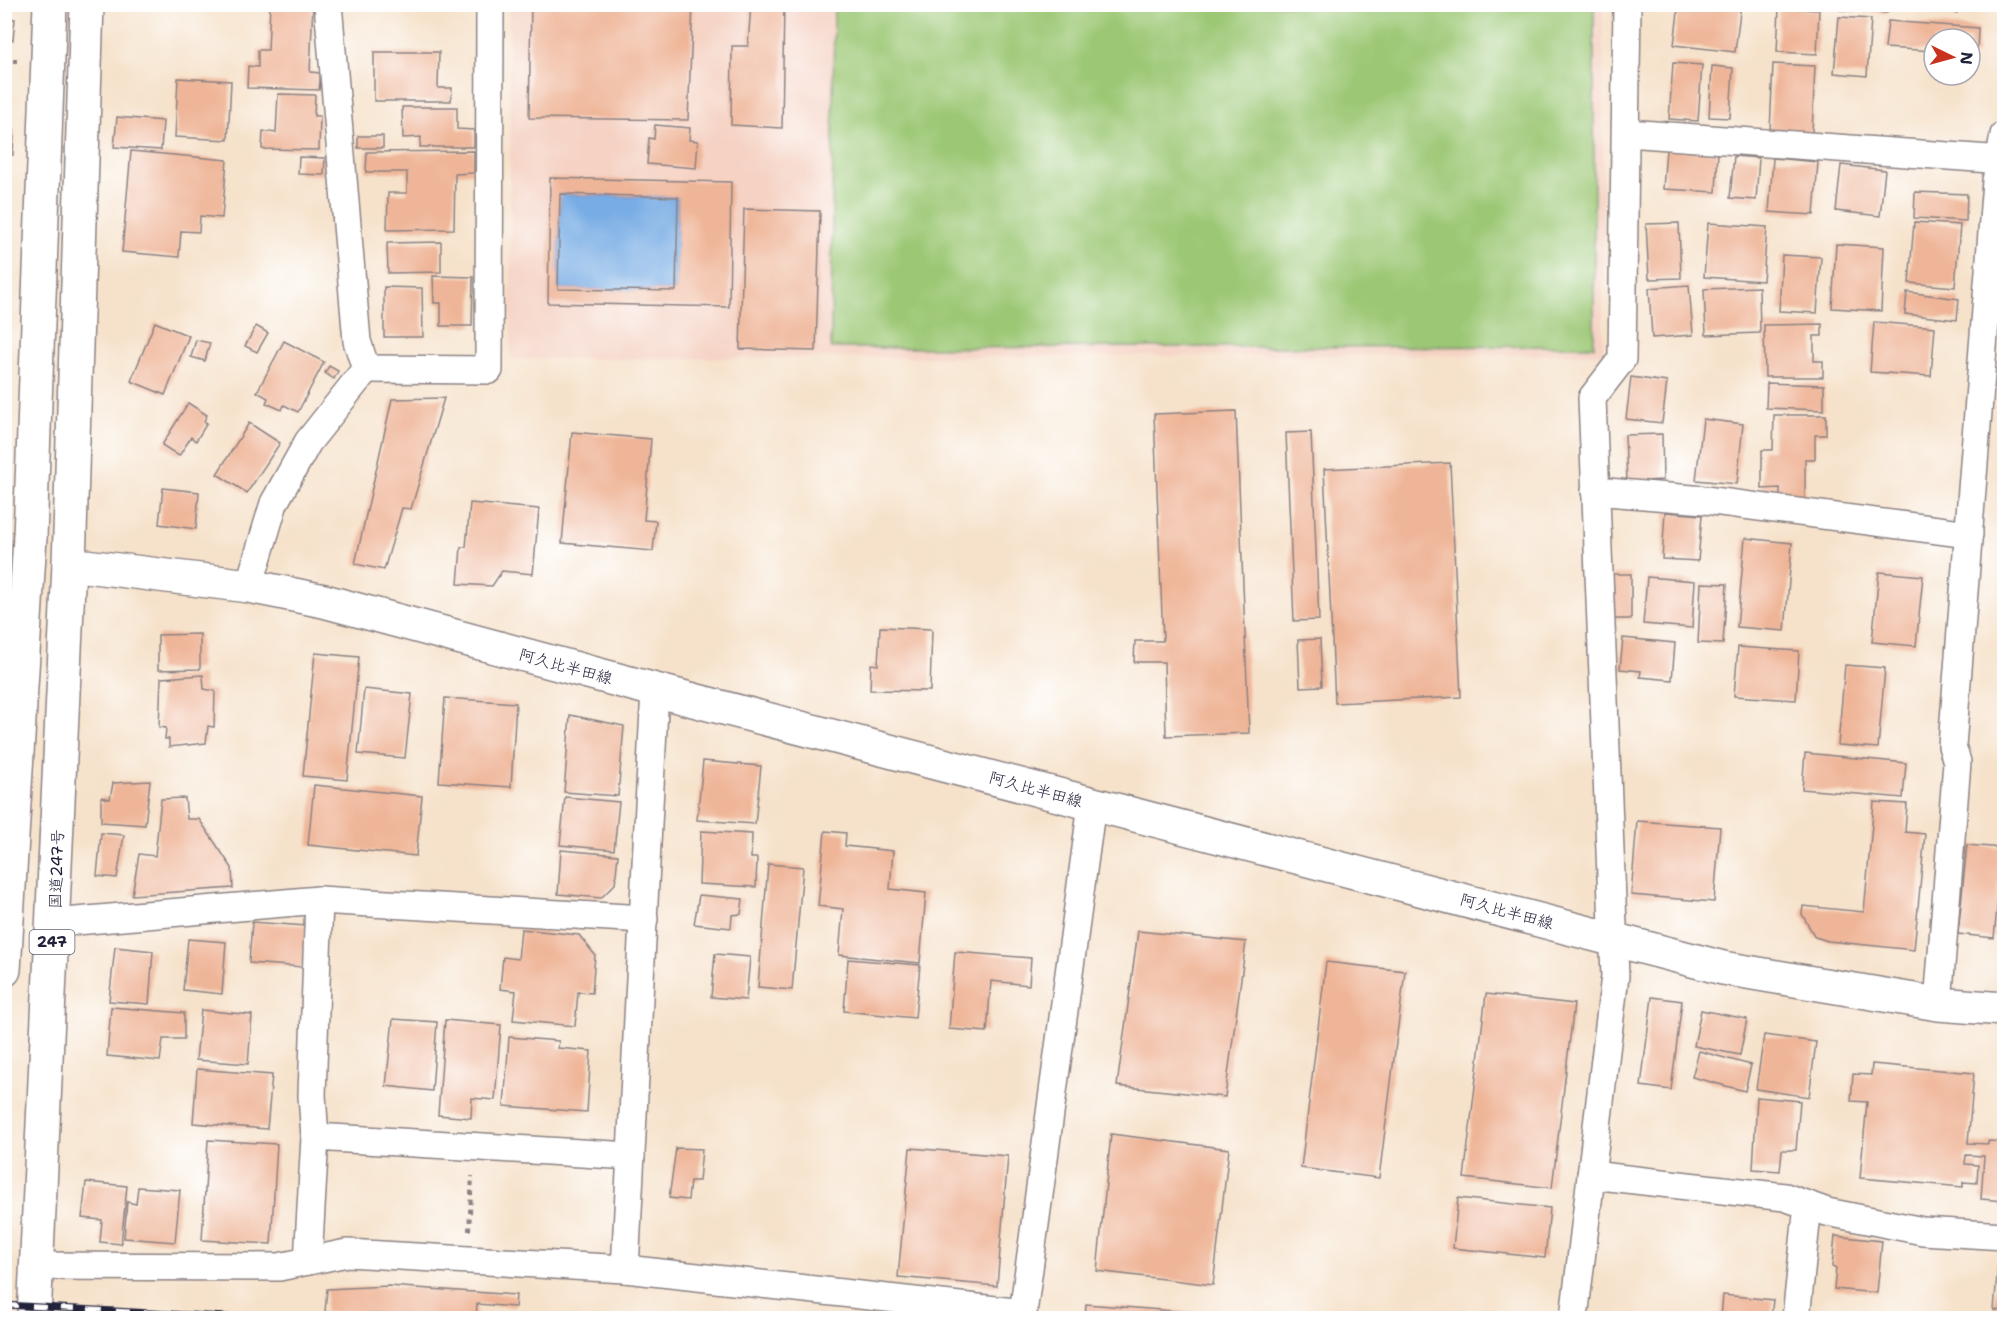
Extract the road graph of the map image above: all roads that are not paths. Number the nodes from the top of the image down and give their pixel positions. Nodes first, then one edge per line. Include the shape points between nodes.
1 (50, 4) edge
2 (87, 4) edge
3 (328, 4) edge
4 (490, 4) edge
5 (1627, 4) edge
6 (1627, 133) junction
7 (2003, 152) edge
8 (366, 369) junction
9 (1595, 491) junction
10 (1969, 534) junction
11 (17, 536) edge
12 (69, 564) junction
13 (17, 573) edge
14 (249, 586) junction
15 (655, 690) junction
16 (1092, 804) junction
17 (319, 900) junction
18 (644, 919) junction
19 (53, 924) junction
20 (5, 930) edge
21 (1613, 939) junction
22 (4, 970) edge
23 (1938, 1004) junction
24 (2004, 1010) edge
25 (315, 1137) junction
26 (631, 1156) junction
27 (1591, 1175) junction
28 (1808, 1205) junction
29 (2004, 1236) edge
30 (308, 1261) junction
31 (36, 1266) junction
32 (625, 1269) junction
33 (34, 1318) edge
34 (1574, 1318) edge
35 (1796, 1318) edge

1 - 11 main road
2 - 12 main road, 国道247号
3 - 8 street via 357,341
4 - 8 street via 489,370
5 - 6 street
6 - 7 street
6 - 9 street via 1622,359 1592,398
7 - 10 street via 1996,181
8 - 14 street via 308,442 274,503
9 - 10 street via 1705,500
9 - 21 street
10 - 23 street via 1952,746 1957,762
11 - 12 main road
11 - 13 main road, 247
12 - 13 main road
12 - 14 main road, 阿久比半田線
12 - 19 main road, 国道247号 / 247
13 - 20 main road, 247
14 - 15 main road, 阿久比半田線 via 324,601
15 - 16 main road, 阿久比半田線
15 - 18 street
16 - 21 main road, 阿久比半田線
16 - 32 street via 1023,1313
17 - 18 street
17 - 19 street
17 - 25 street via 312,1095
18 - 26 street
19 - 31 main road, 国道247号 / 247
20 - 22 main road, 247
21 - 23 main road, 阿久比半田線 via 1723,968
21 - 27 street via 1615,976
23 - 24 main road, 阿久比半田線
25 - 26 street
25 - 30 street
26 - 32 street
27 - 28 street via 1785,1197
27 - 34 street
28 - 29 street via 1923,1231
28 - 35 street
30 - 31 street via 279,1267
30 - 32 street via 346,1253
31 - 33 main road, 国道247号 / 247

